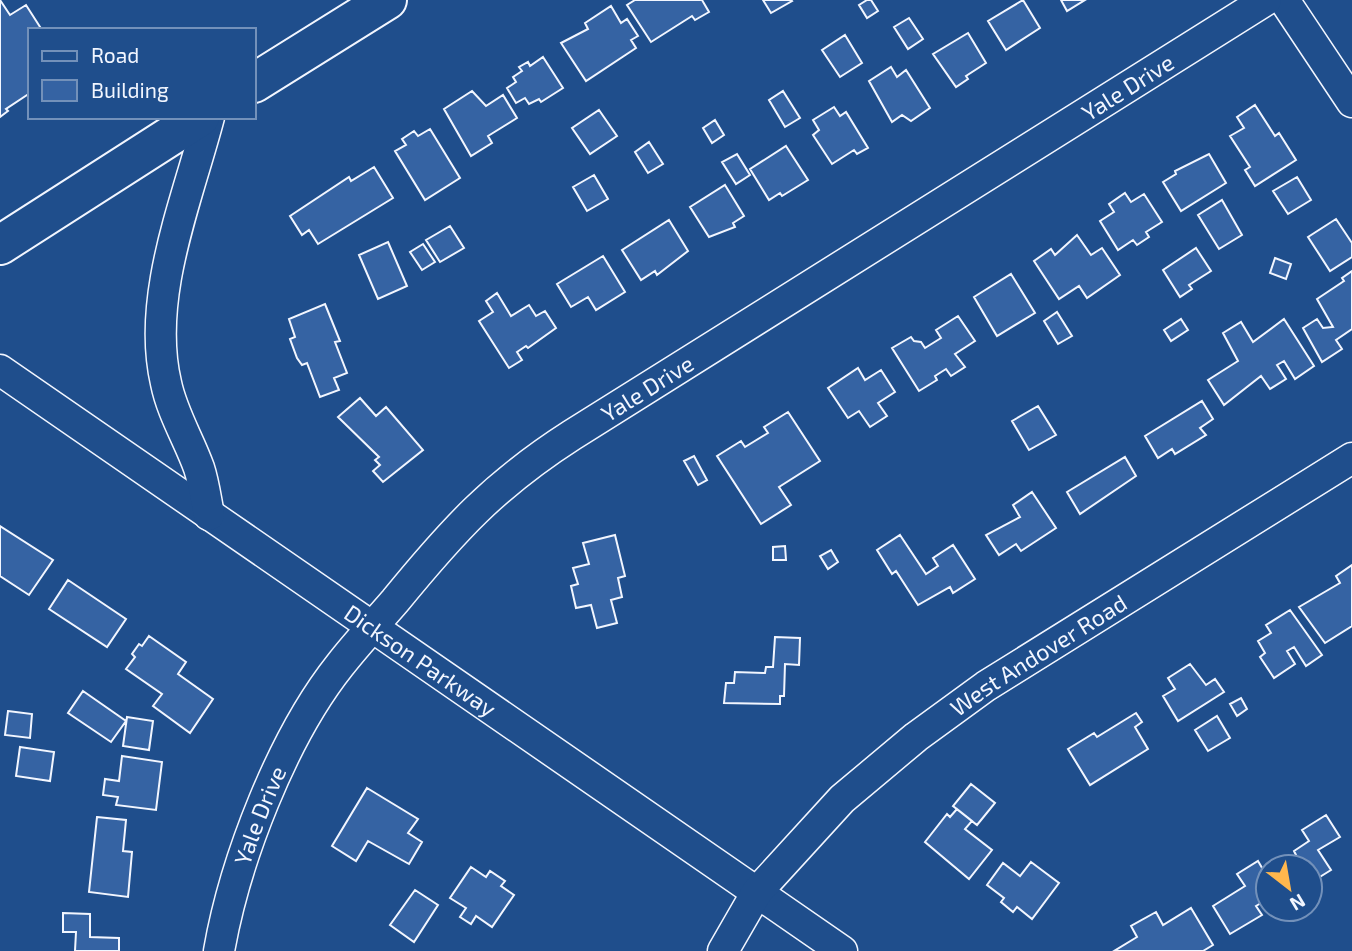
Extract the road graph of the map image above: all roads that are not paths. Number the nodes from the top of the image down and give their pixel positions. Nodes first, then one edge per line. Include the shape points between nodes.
1 (387, 0) edge
2 (1266, 0) edge
3 (1284, 0) edge
4 (256, 82) edge
5 (1352, 102) edge
6 (197, 119) edge
7 (208, 119) edge
8 (0, 245) edge
9 (0, 370) edge
10 (1352, 458) edge
11 (209, 515) junction
12 (372, 629) junction
13 (757, 892) junction
14 (219, 951) edge
15 (723, 951) edge
16 (842, 951) edge

1 - 4 main road
2 - 12 street, Yale Drive via 532,461 453,530
3 - 5 street
6 - 8 main road
7 - 11 street via 169,265 159,347 166,386 200,470
9 - 11 street, Dickson Parkway
10 - 13 street, West Andover Road via 986,686 842,799
11 - 12 street, Dickson Parkway
12 - 13 street, Dickson Parkway
12 - 14 street, Yale Drive via 339,666 300,726 255,824 225,916
13 - 15 street, West Andover Road
13 - 16 street, Dickson Parkway

